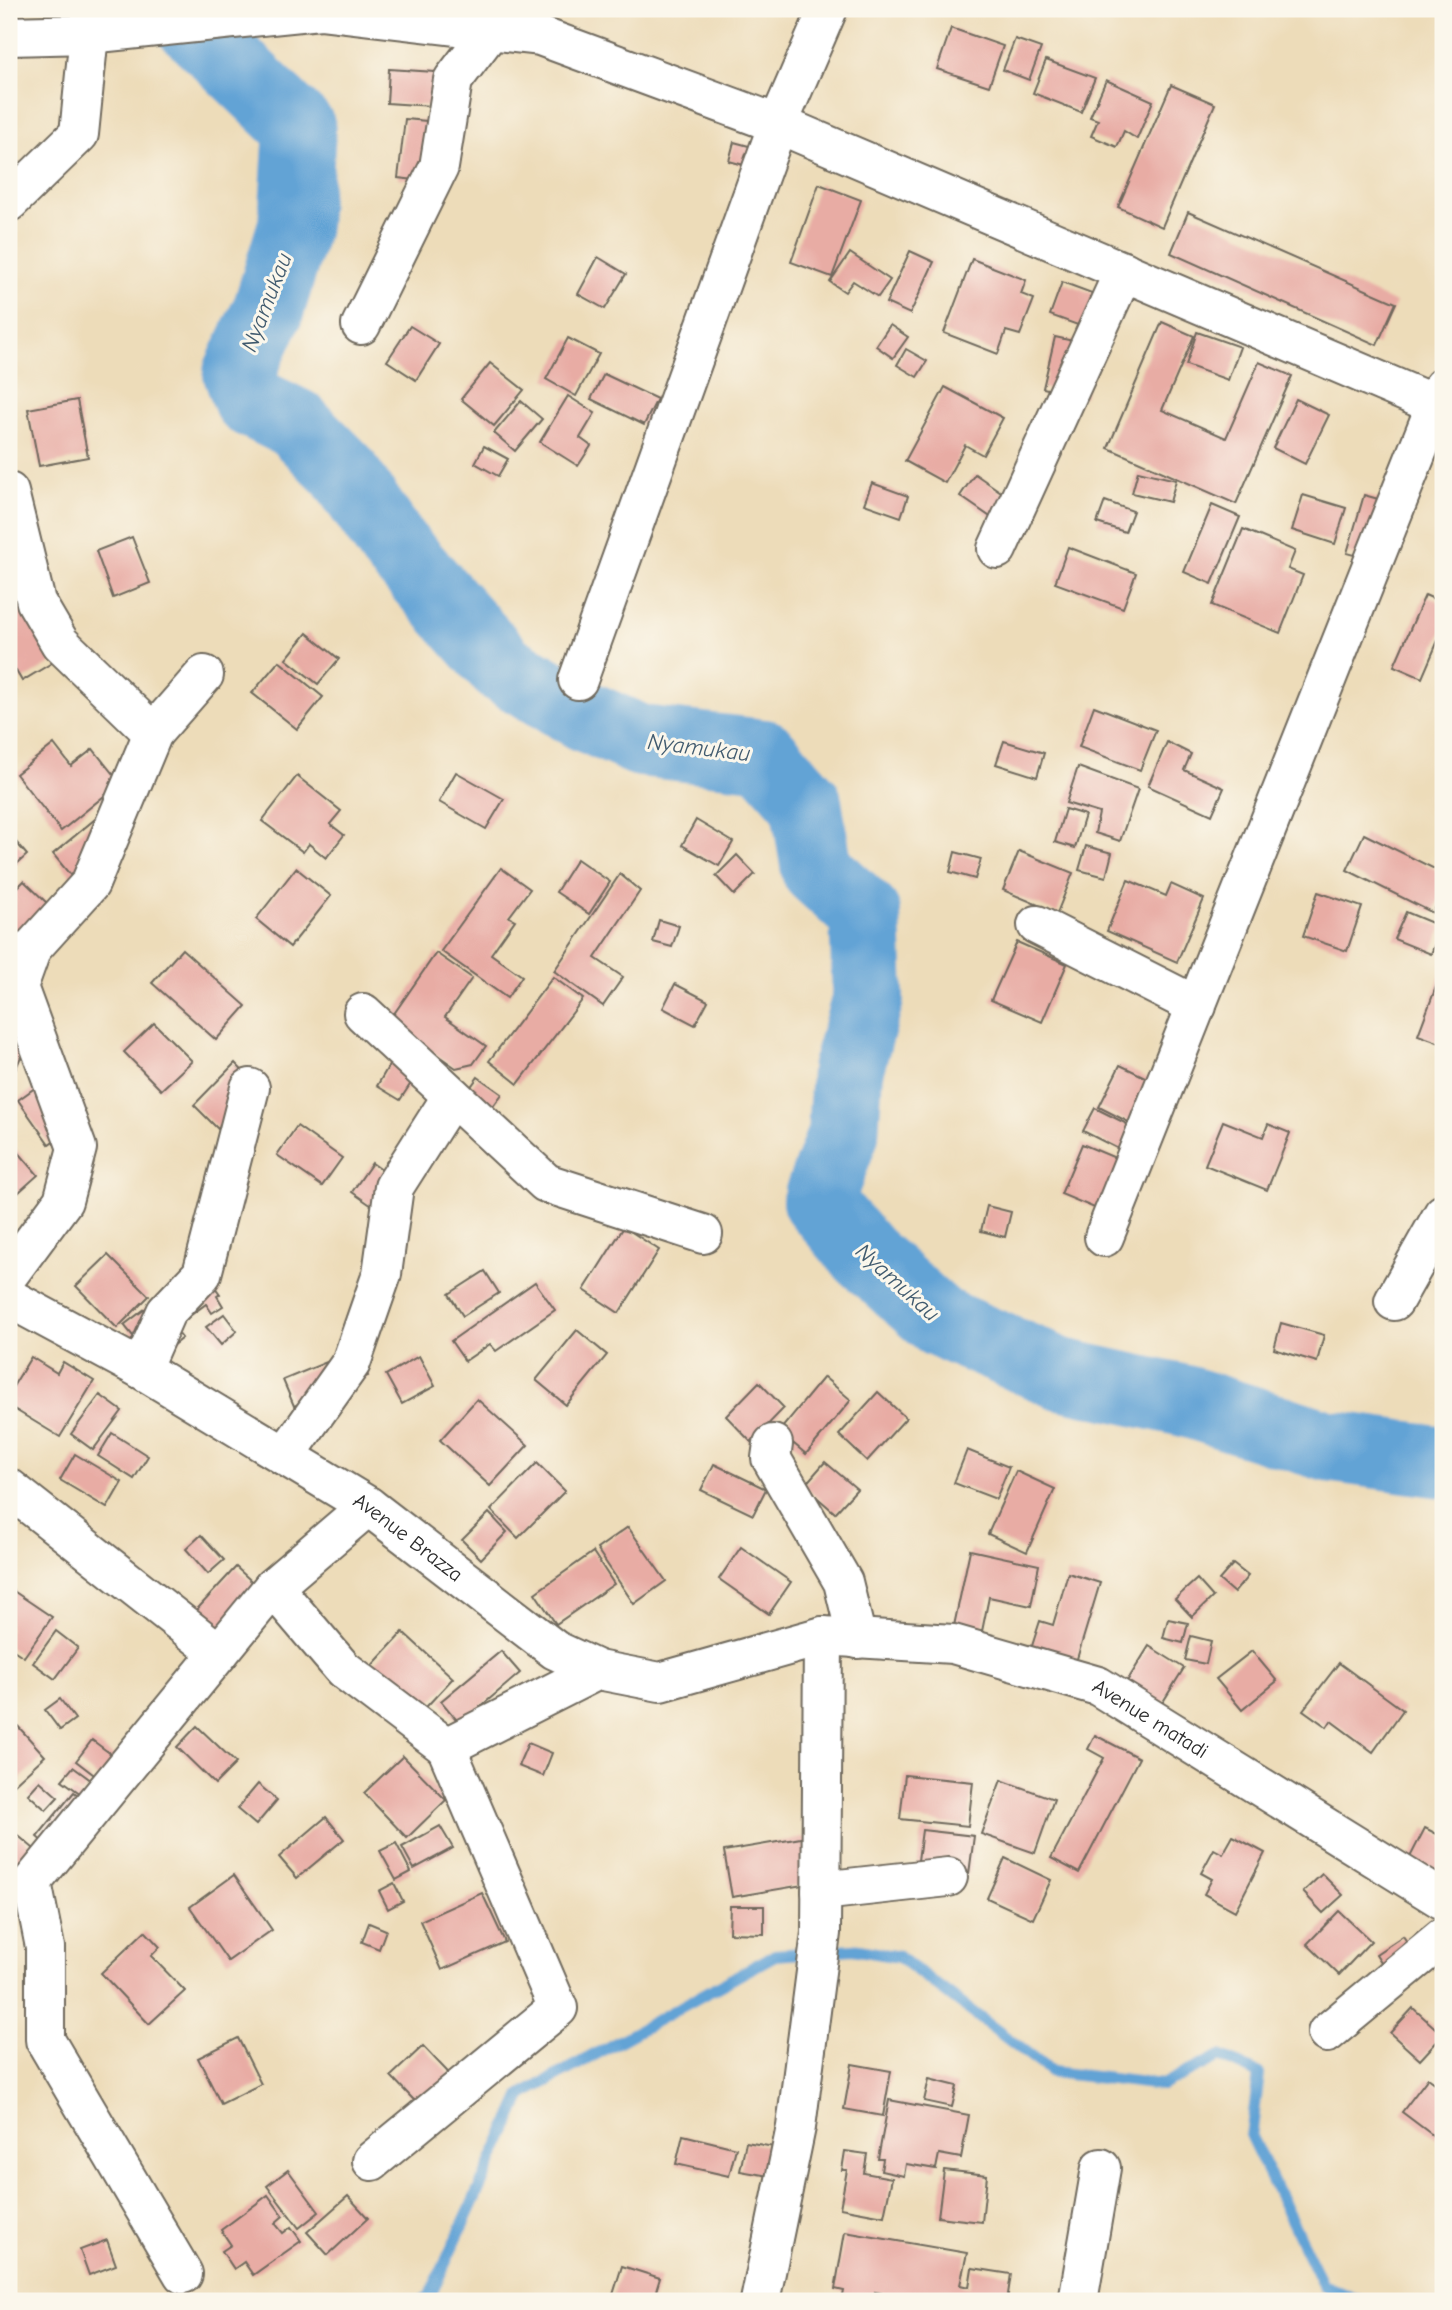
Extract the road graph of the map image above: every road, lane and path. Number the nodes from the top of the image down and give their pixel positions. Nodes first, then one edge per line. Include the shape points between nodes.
1 (828, 9) edge
2 (494, 19) edge
3 (107, 33) junction
4 (9, 36) edge
5 (778, 124) junction
6 (9, 202) edge
7 (1124, 271) junction
8 (362, 325) dead end
9 (1441, 400) edge
10 (9, 492) edge
11 (997, 549) dead end
12 (204, 675) dead end
13 (579, 680) dead end
14 (153, 733) junction
15 (1037, 925) dead end
16 (13, 984) edge
17 (1197, 1006) junction
18 (363, 1013) dead end
19 (250, 1088) dead end
20 (452, 1096) junction
21 (1443, 1214) edge
22 (703, 1234) dead end
23 (1104, 1237) dead end
24 (9, 1274) edge
25 (9, 1298) edge
26 (1394, 1301) dead end
27 (141, 1368) junction
28 (773, 1444) dead end
29 (285, 1456) junction
30 (9, 1488) edge
31 (368, 1506) junction
32 (273, 1587) junction
33 (840, 1638) junction
34 (219, 1653) junction
35 (598, 1670) junction
36 (446, 1747) junction
37 (948, 1877) dead end
38 (821, 1891) junction
39 (20, 1895) edge
40 (1443, 1900) edge
41 (1443, 1937) edge
42 (1327, 2033) dead end
43 (372, 2161) dead end
44 (1101, 2168) dead end
45 (183, 2274) dead end
46 (760, 2301) edge
47 (1078, 2301) edge

1 - 5 street
2 - 3 street via 320,10
2 - 5 street
2 - 8 street via 453,80 439,167
3 - 4 street
3 - 6 street via 79,134
5 - 7 street
5 - 13 street
7 - 9 street
7 - 11 street
9 - 17 street
10 - 14 street via 36,602 60,643
12 - 14 street
14 - 16 street via 90,884 32,948
15 - 17 street
16 - 24 street via 77,1148 63,1202
17 - 23 street
18 - 20 street
19 - 27 street via 202,1275 166,1312
20 - 22 street via 546,1183
20 - 29 street via 394,1187 382,1274 351,1363
21 - 26 street
25 - 27 street, Avenue Brazza
27 - 29 street, Avenue Brazza
28 - 33 street via 771,1458 843,1583
29 - 31 street, Avenue Brazza
30 - 34 street
31 - 32 street
31 - 35 street, Avenue Brazza via 555,1650
32 - 34 street
32 - 36 street via 343,1669
33 - 35 street, Avenue Brazza via 660,1682
33 - 38 street
33 - 40 street, Avenue matadi via 953,1644 1098,1686
34 - 39 street
35 - 36 street
36 - 43 street via 558,2008
37 - 38 street
38 - 46 street via 821,1933 796,2127
39 - 45 street via 45,1947 45,2040
41 - 42 street
44 - 47 street

